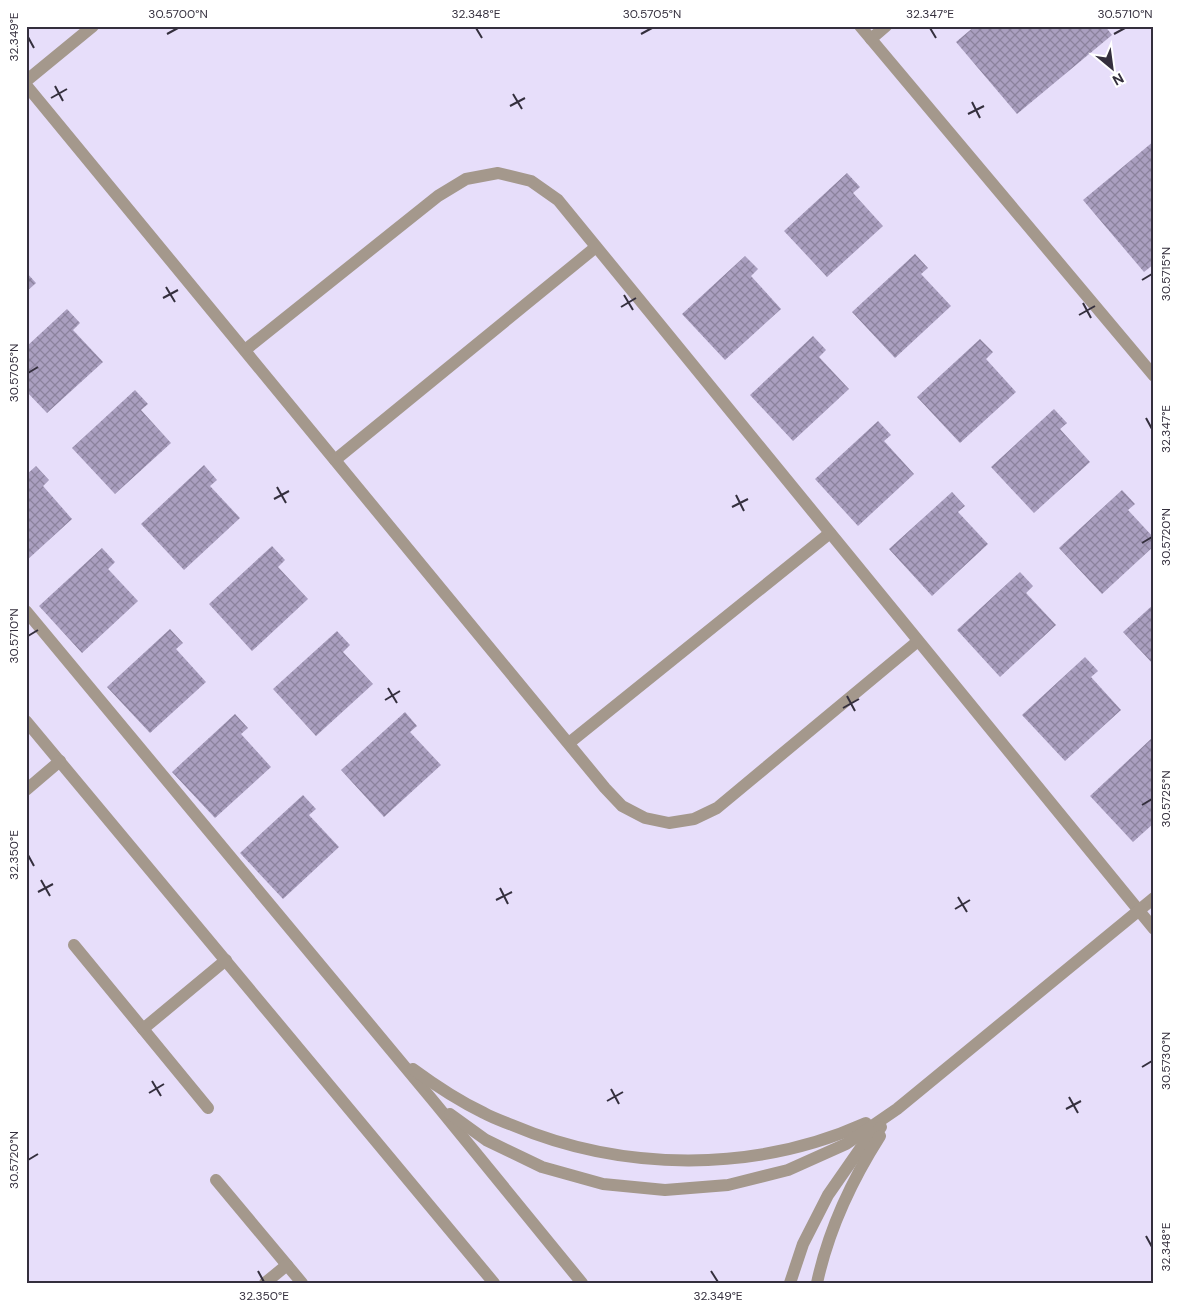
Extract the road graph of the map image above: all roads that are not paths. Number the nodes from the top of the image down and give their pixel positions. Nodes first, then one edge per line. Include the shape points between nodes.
1 (93, 26) edge
2 (860, 26) edge
3 (886, 26) edge
4 (871, 39) junction
5 (26, 83) edge
6 (596, 247) junction
7 (245, 350) junction
8 (1153, 373) edge
9 (335, 460) junction
10 (830, 533) junction
11 (26, 611) edge
12 (918, 641) junction
13 (26, 720) edge
14 (568, 743) junction
15 (60, 761) junction
16 (26, 790) edge
17 (1154, 898) edge
18 (1138, 911) junction
19 (1154, 929) edge
20 (74, 946) dead end
21 (226, 960) junction
22 (143, 1029) junction
23 (396, 1056) junction
24 (436, 1104) junction
25 (208, 1108) dead end
26 (898, 1109) junction
27 (216, 1180) dead end
28 (287, 1265) junction
29 (265, 1283) edge
30 (302, 1283) edge
31 (494, 1283) edge
32 (582, 1283) edge
33 (790, 1283) edge
34 (817, 1283) edge

1 - 5 street
2 - 4 street
3 - 4 street
4 - 8 street
5 - 7 street
6 - 7 street via 558,200 531,181 498,173 466,179 438,196
6 - 9 street
6 - 10 street
7 - 9 street
9 - 14 street
10 - 12 street
10 - 14 street
11 - 23 street
12 - 14 street via 717,808 694,820 669,823 653,820 622,806
12 - 18 street
13 - 15 street
15 - 16 street
15 - 21 street
17 - 18 street
18 - 19 street
18 - 26 street
20 - 22 street
21 - 22 street
21 - 31 street
22 - 25 street
23 - 24 street
23 - 26 street via 438,1088 501,1121 585,1150 638,1158 692,1161 745,1157 798,1147 849,1131
24 - 26 street via 486,1140 542,1167 603,1184 665,1190 728,1185 788,1170 846,1144
24 - 32 street
26 - 33 street via 860,1149 828,1195 804,1244
26 - 34 street via 865,1160 839,1214
27 - 28 street
28 - 29 street
28 - 30 street

